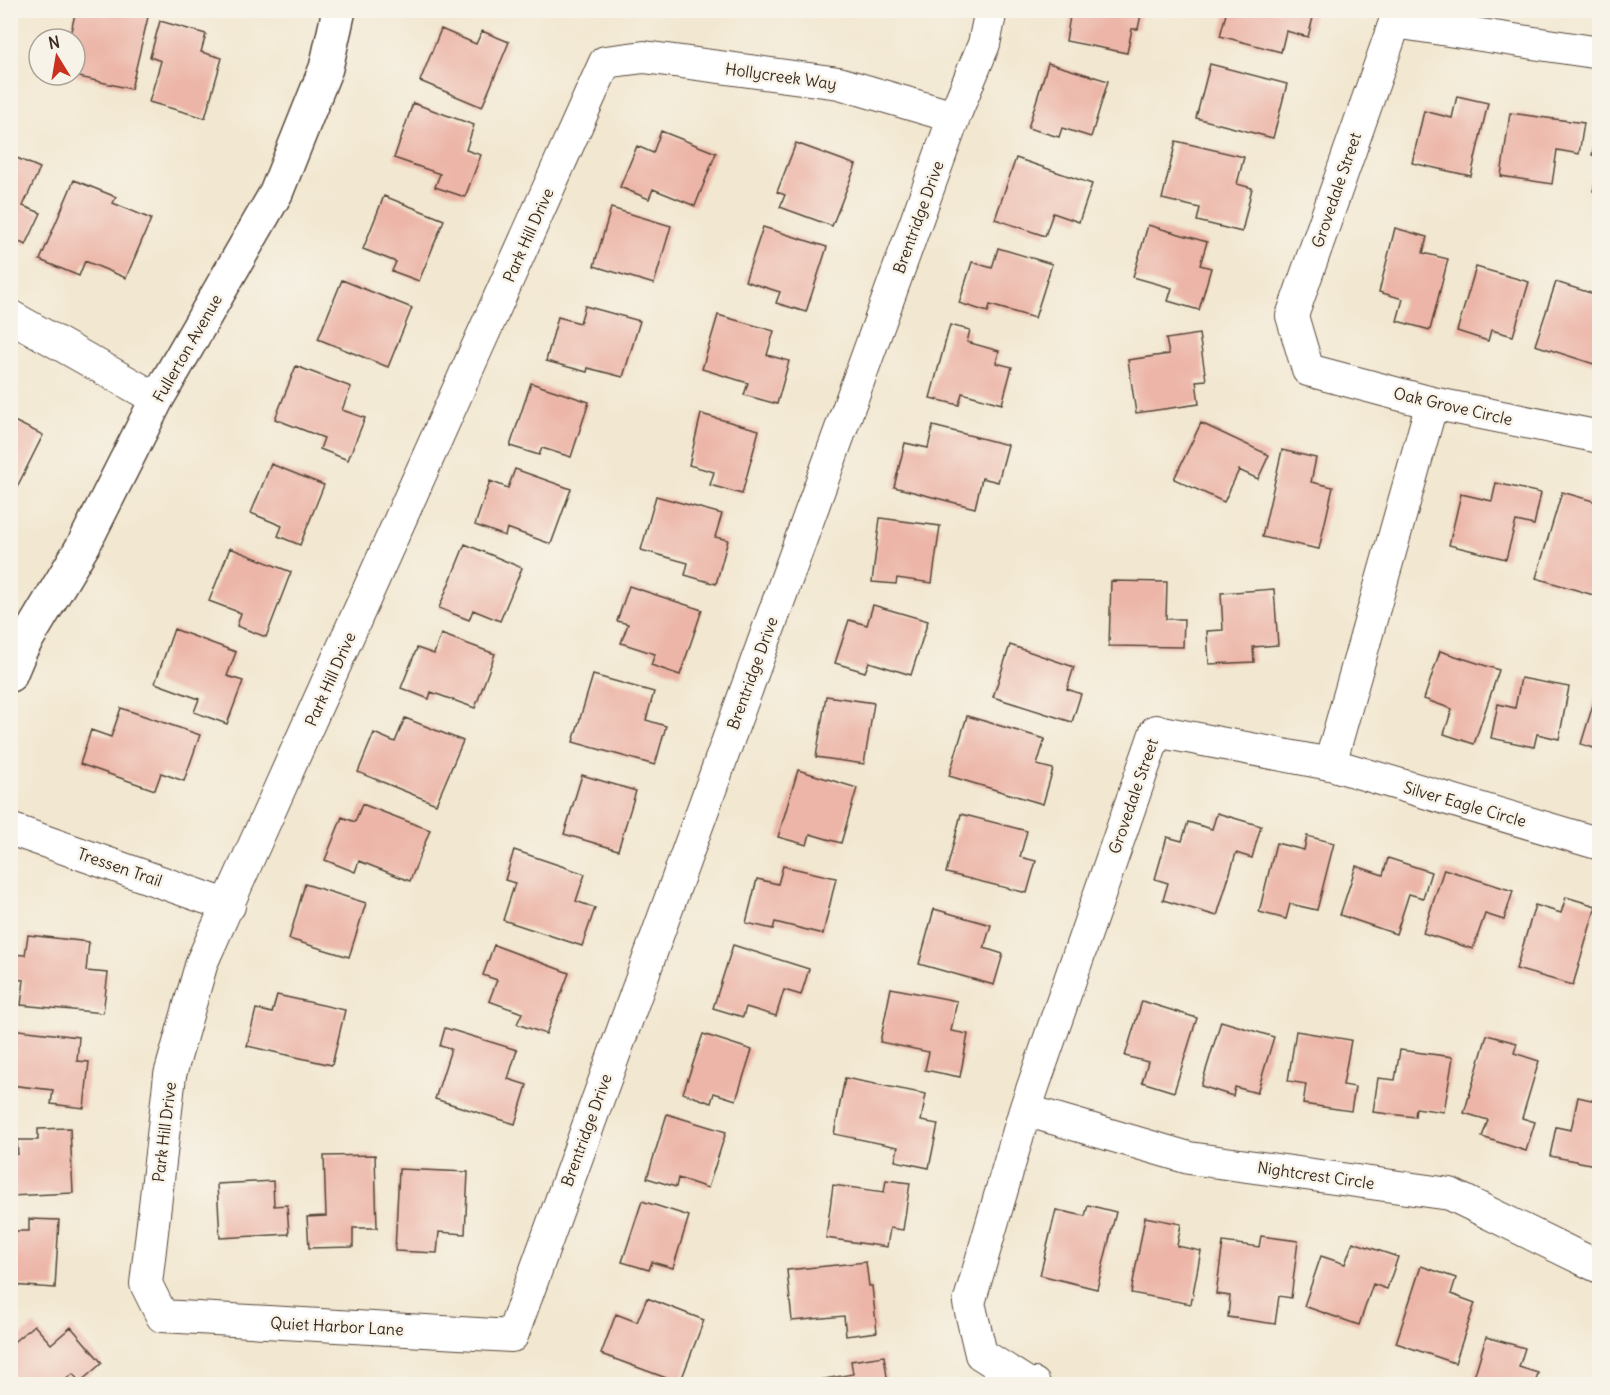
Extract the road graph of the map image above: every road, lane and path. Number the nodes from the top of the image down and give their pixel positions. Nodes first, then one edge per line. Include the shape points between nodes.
1 (339, 10) edge
2 (991, 10) edge
3 (1395, 16) edge
4 (1599, 53) edge
5 (605, 62) joint
6 (954, 117) junction
7 (10, 316) edge
8 (1308, 370) joint
9 (158, 399) junction
10 (1432, 403) junction
11 (1599, 437) edge
12 (10, 675) edge
13 (1330, 764) junction
14 (10, 829) edge
15 (1599, 844) edge
16 (229, 906) junction
17 (1025, 1110) junction
18 (1597, 1266) dead end
19 (162, 1316) joint
20 (512, 1336) joint
21 (1034, 1384) edge

1 - 9 main road, Fullerton Avenue via 326,68 276,193
2 - 6 street, Brentridge Drive via 984,44
3 - 4 street
3 - 8 street, Grovedale Street via 1292,316
5 - 6 street, Hollycreek Way via 644,57 839,83
5 - 16 street, Park Hill Drive
6 - 20 street, Brentridge Drive
7 - 9 street
8 - 10 street, Oak Grove Circle
9 - 12 main road, Fullerton Avenue via 84,544 21,649
10 - 11 street, Oak Grove Circle
10 - 13 street
13 - 15 street, Silver Eagle Circle
13 - 17 street, Grovedale Street via 1156,731
14 - 16 street, Tressen Trail
16 - 19 street, Park Hill Drive via 202,962 170,1075 146,1284
17 - 18 street, Nightcrest Circle via 1189,1158 1450,1194
17 - 21 street, Grovedale Street via 969,1304 981,1354
19 - 20 street, Quiet Harbor Lane

